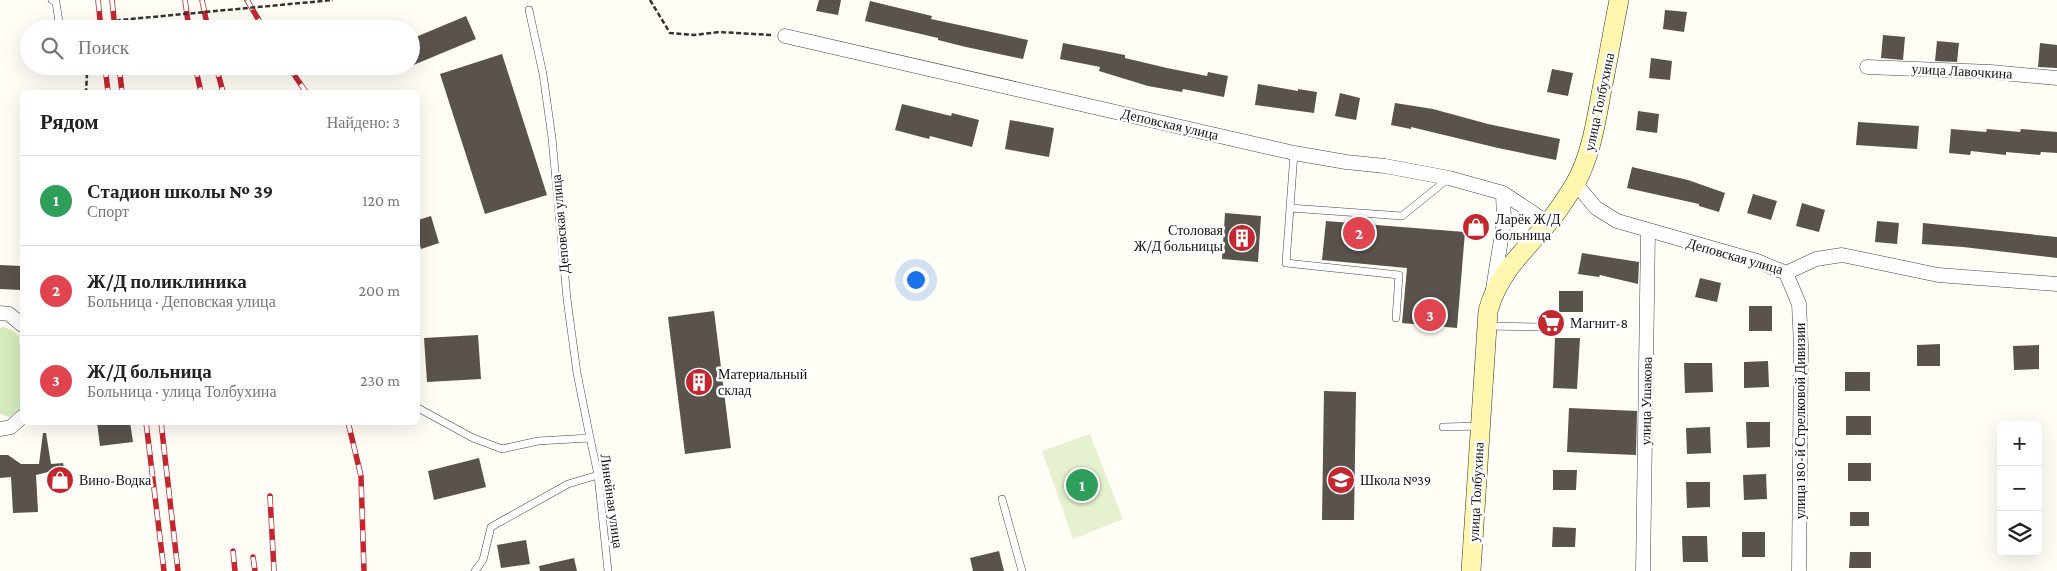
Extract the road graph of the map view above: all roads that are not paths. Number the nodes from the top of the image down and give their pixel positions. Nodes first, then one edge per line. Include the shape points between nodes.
1 (52, 0) edge
2 (1619, 0) edge
3 (529, 10) dead end
4 (59, 20) edge
5 (785, 36) road end
6 (1867, 67) dead end
7 (2057, 78) edge
8 (1294, 153) junction
9 (1449, 178) junction
10 (1576, 183) junction
11 (1502, 193) junction
12 (1290, 208) junction
13 (1548, 223) junction
14 (1648, 231) junction
15 (1786, 273) junction
16 (2057, 284) edge
17 (1492, 295) junction
18 (0, 313) edge
19 (1396, 318) dead end
20 (1541, 319) dead end
21 (20, 323) edge
22 (1486, 326) junction
23 (420, 409) edge
24 (20, 419) edge
25 (1480, 426) junction
26 (1443, 427) dead end
27 (0, 429) edge
28 (590, 438) junction
29 (598, 475) junction
30 (1002, 499) dead end
31 (475, 571) edge
32 (608, 571) edge
33 (1022, 571) edge
34 (1472, 571) edge
35 (1643, 571) edge
36 (1799, 571) edge

1 - 4 lane via 56,2
2 - 10 street, улица Толбухина via 1597,119 1587,158
3 - 28 lane, Деповская улица via 543,74 567,299
5 - 8 street, Деповская улица
6 - 7 street, улица Лавочкина
8 - 9 street, Деповская улица
8 - 12 lane
9 - 11 street, Деповская улица
9 - 12 lane via 1402,216
10 - 13 street, улица Толбухина
10 - 14 street, Деповская улица via 1596,208 1617,221
11 - 13 street, Деповская улица
11 - 17 street, улица Толбухина via 1504,221
12 - 19 lane via 1286,262 1398,275
13 - 17 street, улица Толбухина via 1501,277
14 - 15 street, Деповская улица via 1757,261
14 - 35 street, улица Ушакова
15 - 16 street, Деповская улица via 1816,259 1842,255 1938,275
15 - 36 street, улица 180-й Стрелковой Дивизии via 1799,304 1801,346
17 - 22 street, улица Толбухина
18 - 21 street via 9,314
20 - 22 lane via 1541,327
22 - 25 street, улица Толбухина
23 - 28 lane, Линейная улица via 473,438 502,449 538,441
24 - 27 street via 11,427
25 - 26 lane
25 - 34 street, улица Толбухина
28 - 29 lane, Линейная улица
29 - 31 lane via 568,484 491,526 483,560
29 - 32 lane, Линейная улица
30 - 33 lane

